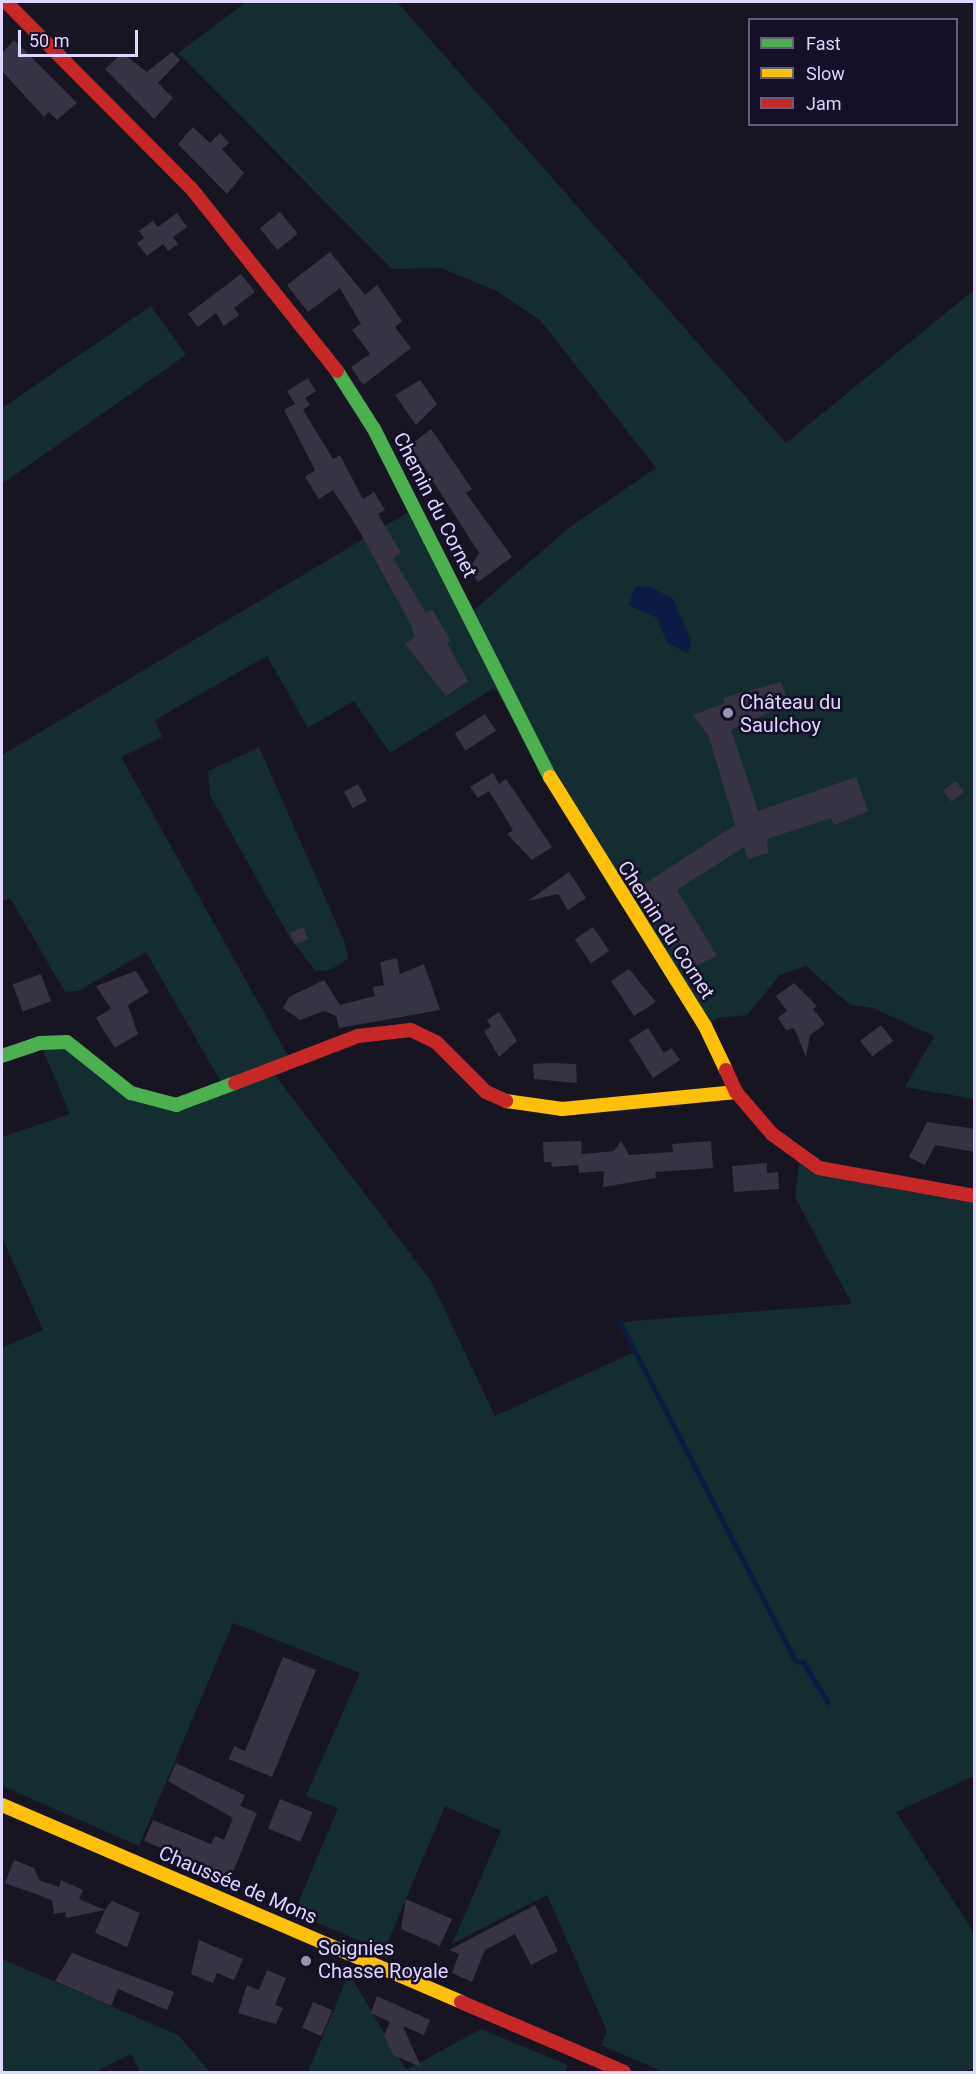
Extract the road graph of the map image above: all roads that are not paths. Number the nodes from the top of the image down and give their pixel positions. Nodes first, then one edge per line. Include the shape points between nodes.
1 (6, 2) edge
2 (2, 1056) edge
3 (736, 1092) junction
4 (975, 1196) edge
5 (2, 1805) edge
6 (624, 2073) edge

1 - 3 street, Chemin du Cornet via 191,188 348,386 563,804 705,1026
2 - 3 street via 40,1043 66,1042 131,1093 176,1105 358,1036 404,1030 436,1042 486,1092 520,1107 562,1109
3 - 4 street, Chemin du Cornet via 772,1134 819,1168
5 - 6 street, Chaussée de Mons

